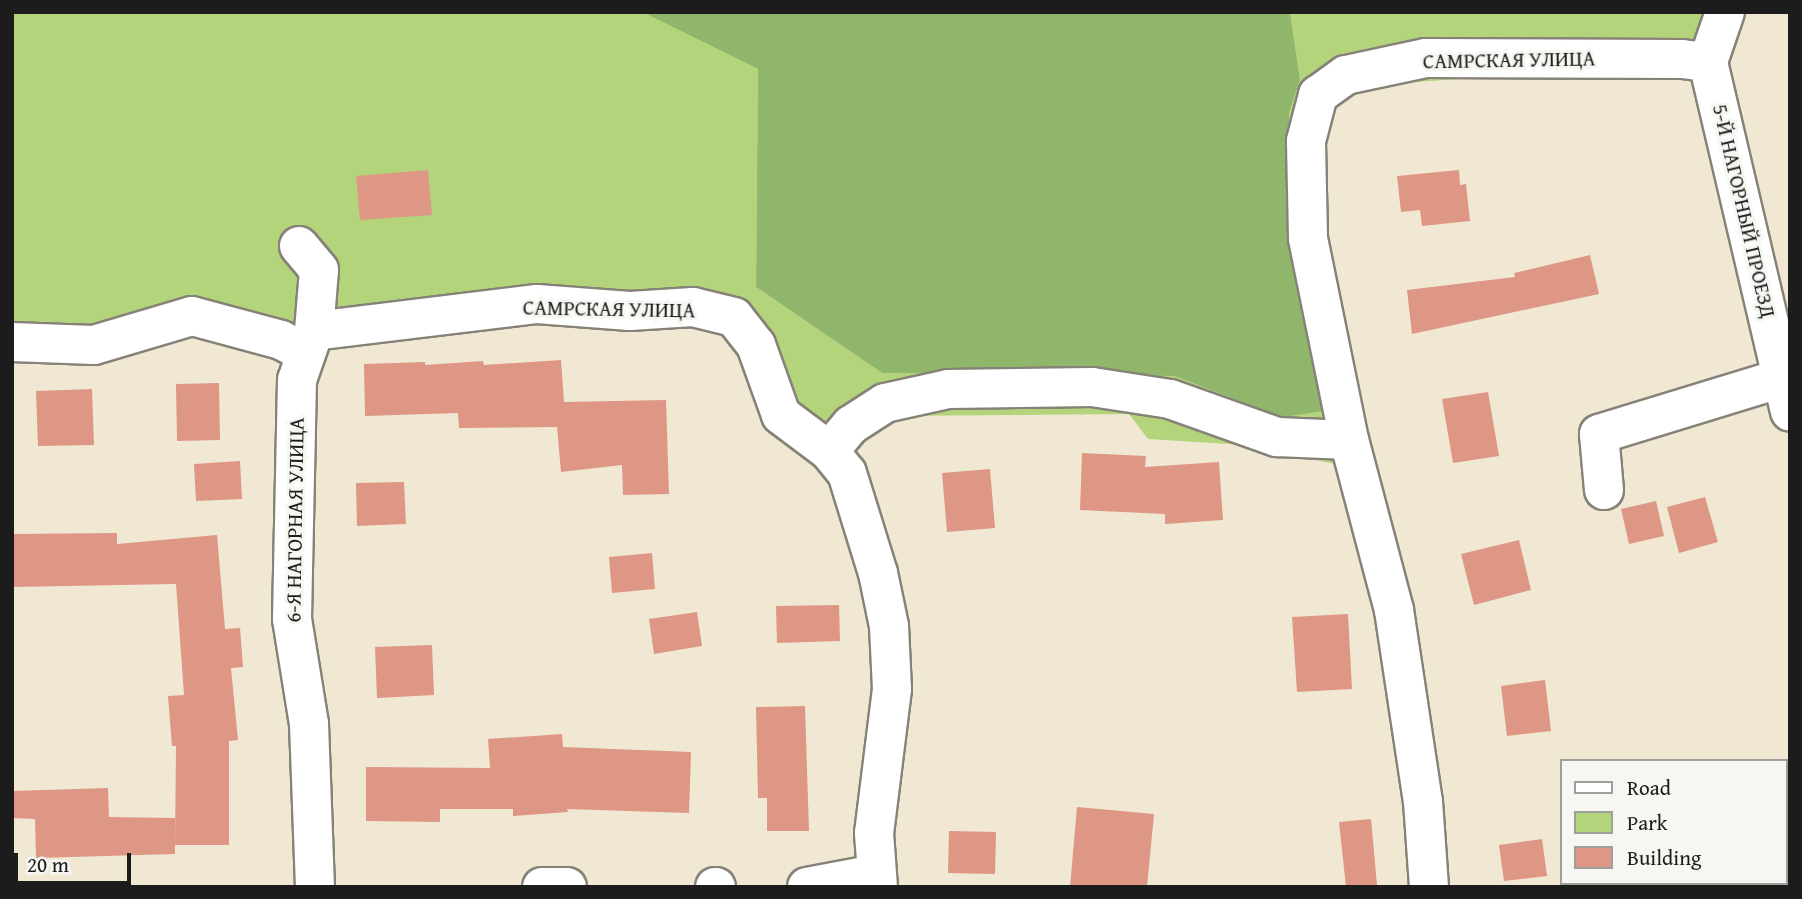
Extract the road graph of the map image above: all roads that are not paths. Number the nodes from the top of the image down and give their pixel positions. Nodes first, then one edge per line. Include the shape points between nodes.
1 (1725, 12) edge
2 (1708, 62) junction
3 (299, 246) dead end
4 (309, 341) junction
5 (12, 342) edge
6 (1786, 395) edge
7 (1349, 440) junction
8 (829, 451) junction
9 (1604, 490) dead end
10 (877, 880) edge
11 (315, 887) edge
12 (542, 887) edge
13 (567, 887) edge
14 (807, 887) edge
15 (1429, 887) edge

1 - 2 street
2 - 6 street, 5-Й НАГОРНЫЙ ПРОЕЗД
2 - 7 street, САМРСКАЯ УЛИЦА via 1426,58 1346,75 1318,95 1306,141 1308,238
3 - 4 street, 6-Я НАГОРНАЯ УЛИЦА via 319,270
4 - 5 street via 281,340 192,316 94,345
4 - 8 street, САМРСКАЯ УЛИЦА via 537,304 630,311 693,307 734,317 755,345 781,415
4 - 11 street, 6-Я НАГОРНАЯ УЛИЦА via 298,380 292,620 309,724
6 - 9 street via 1599,434
7 - 8 street via 1277,437 1170,399 1092,387 948,389 885,403 851,425
7 - 15 street via 1394,610 1423,802
8 - 10 street, САМРСКАЯ УЛИЦА via 847,473 889,626 892,689 876,821
10 - 14 street
12 - 13 street

